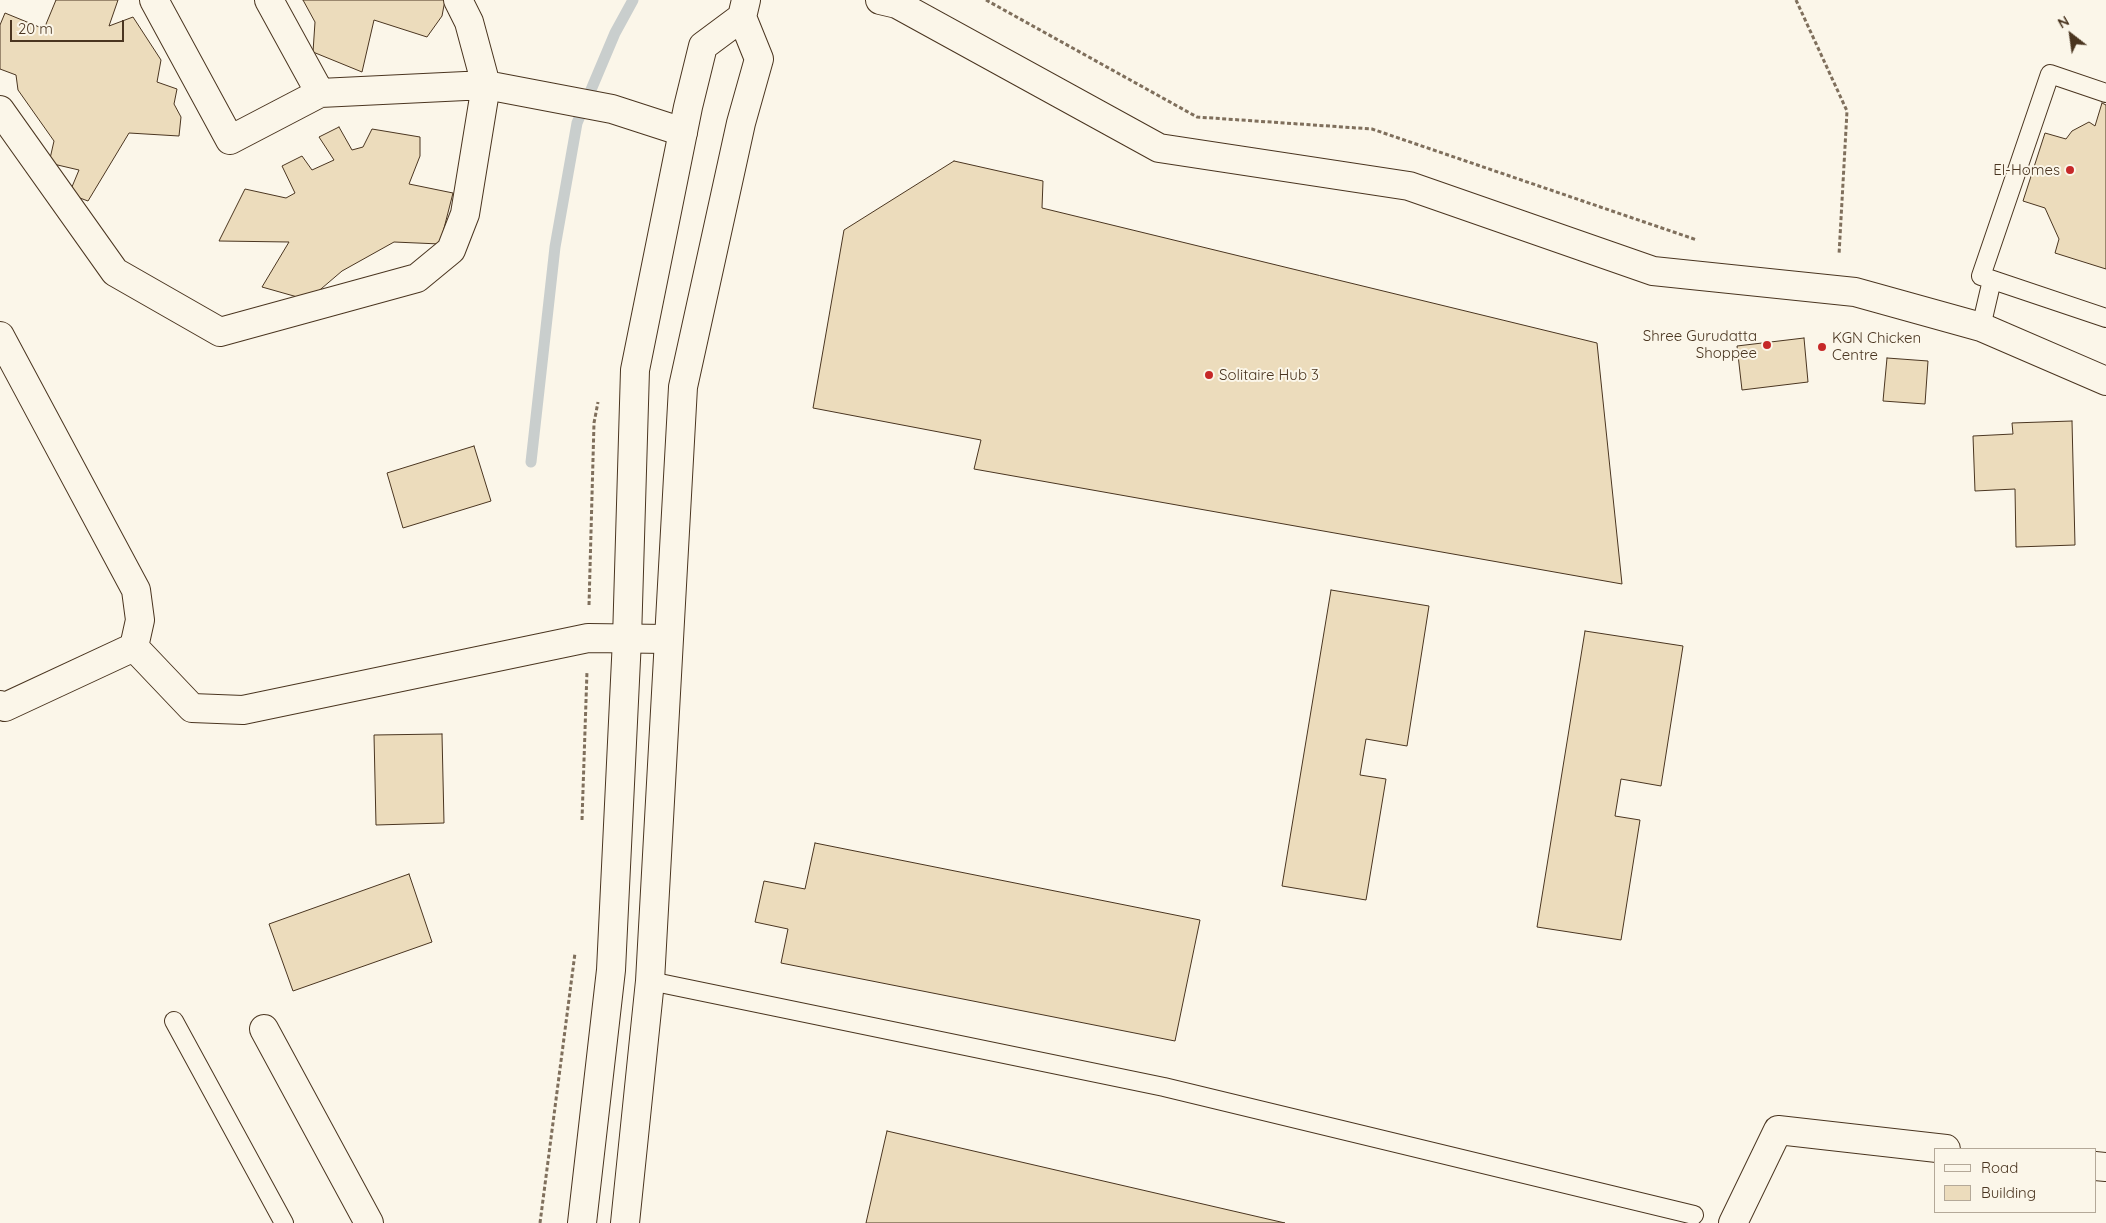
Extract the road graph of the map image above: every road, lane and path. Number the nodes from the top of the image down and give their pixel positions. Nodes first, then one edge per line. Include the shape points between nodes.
1 (154, 0) edge
2 (269, 0) edge
3 (458, 0) edge
4 (880, 0) edge
5 (986, 0) edge
6 (1796, 0) edge
7 (744, 9) edge
8 (486, 86) junction
9 (320, 93) junction
10 (2106, 93) edge
11 (0, 110) edge
12 (683, 132) junction
13 (1698, 240) dead end
14 (1992, 280) junction
15 (1856, 292) junction
16 (2106, 318) edge
17 (1981, 327) junction
18 (0, 336) edge
19 (2106, 381) edge
20 (627, 638) junction
21 (668, 639) junction
22 (134, 648) junction
23 (0, 705) edge
24 (650, 981) junction
25 (174, 1021) dead end
26 (264, 1029) dead end
27 (1937, 1148) edge
28 (1694, 1215) dead end
29 (284, 1223) edge
30 (369, 1223) edge
31 (582, 1223) edge
32 (624, 1223) edge
33 (1733, 1223) edge

1 - 9 street via 230,140
2 - 9 street
3 - 8 street via 469,22
4 - 15 street via 897,4 1159,148 1409,186 1653,271
5 - 13 path via 1197,117 1372,129
6 - 15 path via 1847,111 1839,254
7 - 12 street via 703,46
7 - 21 street via 759,59 741,123 683,387
8 - 9 street
8 - 11 street via 466,214 450,250 417,278 220,332 116,272
8 - 12 street via 612,108
10 - 14 lane via 2050,74 1981,276
12 - 20 street via 636,370
14 - 16 lane
14 - 17 lane
15 - 17 street
17 - 19 street
18 - 22 street via 136,590 140,620
20 - 21 street
20 - 22 street via 588,638 243,710 192,708
20 - 31 street via 611,970
21 - 24 street
22 - 23 street via 5,707
24 - 28 lane via 1164,1087
24 - 32 street
25 - 29 lane
26 - 30 street
27 - 33 street via 1778,1130

